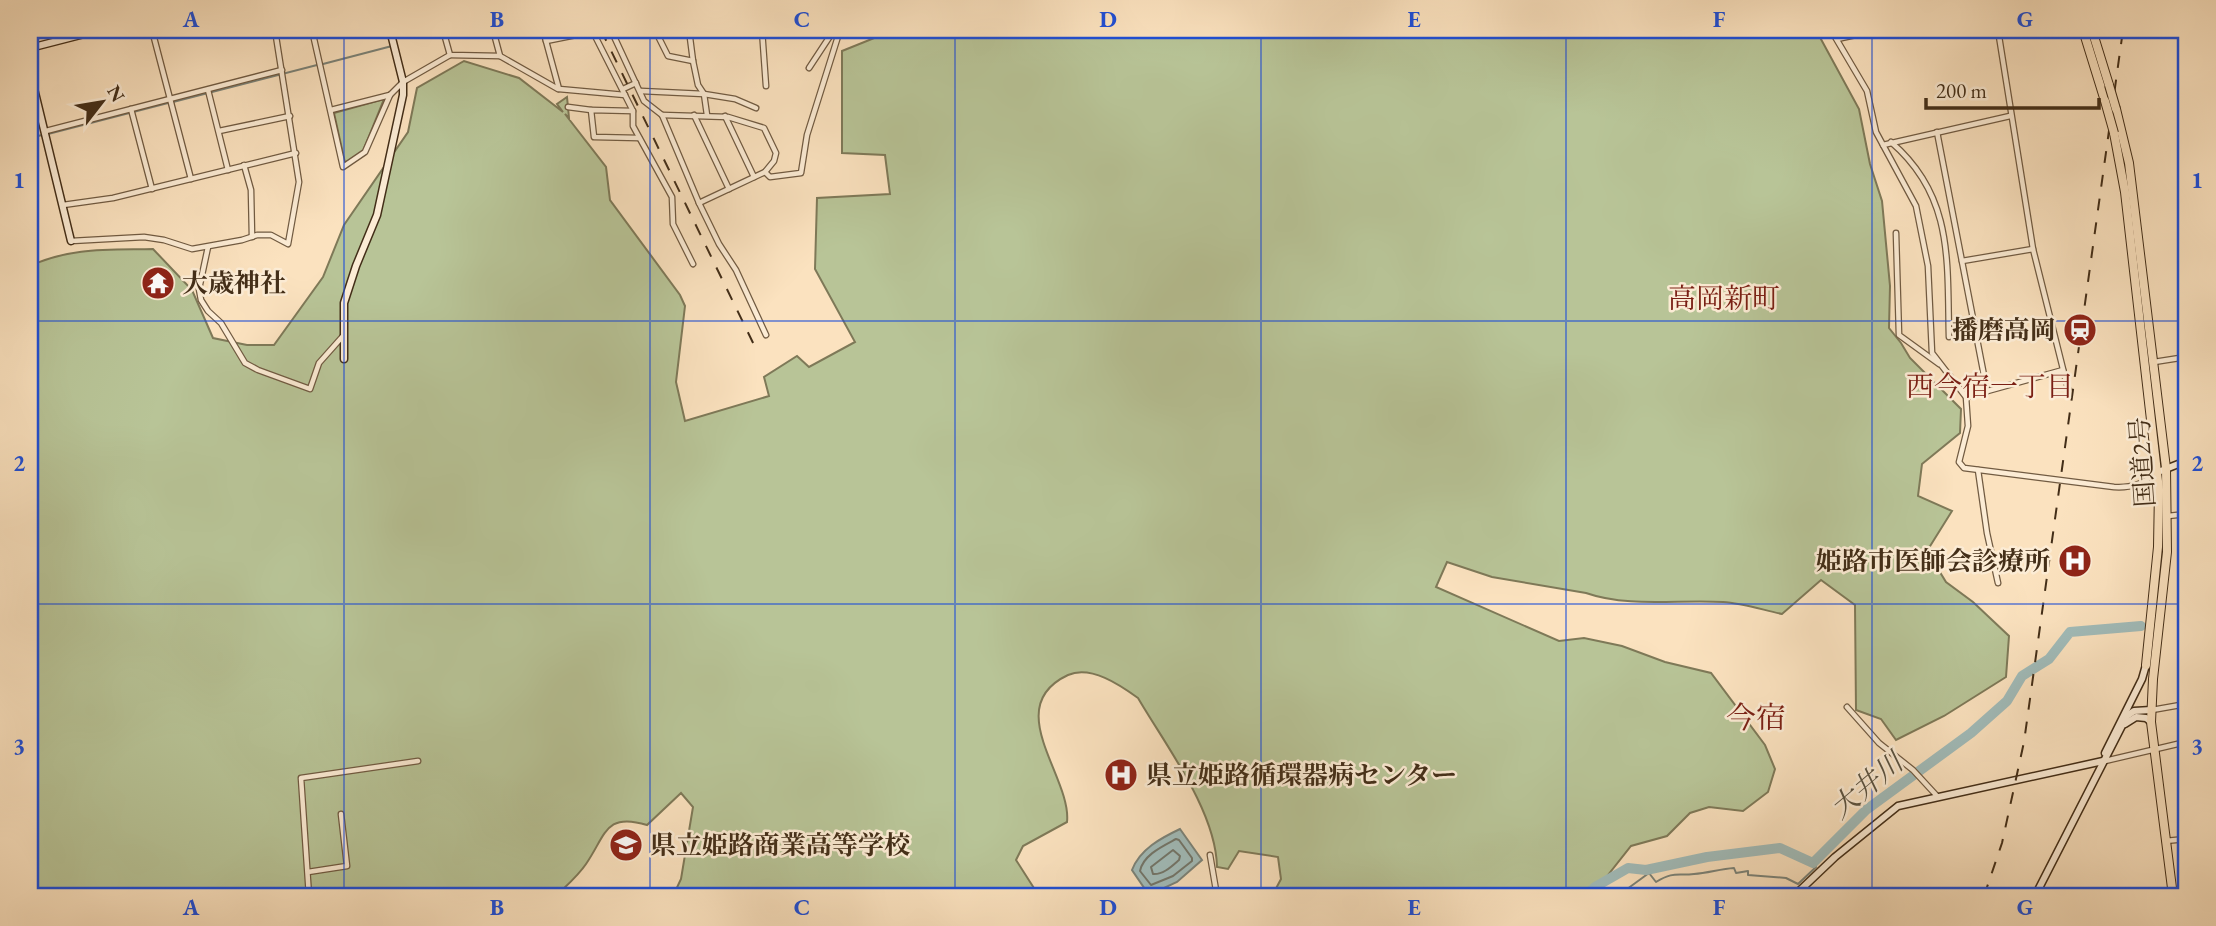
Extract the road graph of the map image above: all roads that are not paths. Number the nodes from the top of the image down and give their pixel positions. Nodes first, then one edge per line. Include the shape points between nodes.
1 (100, 30) edge
2 (152, 30) edge
3 (294, 30) edge
4 (312, 30) edge
5 (390, 30) edge
6 (443, 30) edge
7 (493, 30) edge
8 (543, 30) edge
9 (601, 30) edge
10 (611, 30) edge
11 (655, 30) edge
12 (689, 30) edge
13 (762, 30) edge
14 (834, 30) edge
15 (840, 30) edge
16 (1831, 30) edge
17 (1879, 30) edge
18 (1998, 30) edge
19 (2083, 30) edge
20 (2092, 30) edge
21 (593, 31) edge
22 (276, 32) edge
23 (1837, 39) junction
24 (546, 41) junction
25 (30, 48) edge
26 (450, 55) junction
27 (500, 56) junction
28 (693, 61) junction
29 (809, 68) dead end
30 (283, 70) junction
31 (30, 72) edge
32 (403, 82) junction
33 (636, 83) junction
34 (766, 86) dead end
35 (559, 89) junction
36 (623, 89) junction
37 (208, 90) junction
38 (33, 91) edge
39 (640, 91) junction
40 (704, 94) junction
41 (390, 95) junction
42 (625, 95) junction
43 (170, 98) junction
44 (568, 107) dead end
45 (131, 108) junction
46 (755, 108) dead end
47 (331, 110) junction
48 (591, 110) junction
49 (633, 111) junction
50 (662, 115) junction
51 (694, 115) junction
52 (707, 115) junction
53 (290, 116) junction
54 (2010, 116) junction
55 (725, 117) junction
56 (46, 131) junction
57 (219, 131) junction
58 (1937, 132) junction
59 (640, 138) junction
60 (1891, 142) junction
61 (1883, 145) junction
62 (296, 153) junction
63 (244, 165) junction
64 (228, 170) junction
65 (765, 172) junction
66 (754, 177) junction
67 (191, 179) junction
68 (152, 189) junction
69 (729, 189) junction
70 (699, 203) junction
71 (63, 205) junction
72 (1896, 233) dead end
73 (252, 237) junction
74 (72, 241) joint
75 (208, 247) junction
76 (2033, 249) junction
77 (1962, 261) junction
78 (693, 264) dead end
79 (344, 335) junction
80 (766, 335) dead end
81 (1949, 337) dead end
82 (2186, 357) edge
83 (344, 359) dead end
84 (2154, 362) junction
85 (1942, 367) junction
86 (2063, 370) junction
87 (2068, 389) dead end
88 (1987, 391) junction
89 (1966, 397) junction
90 (2186, 461) edge
91 (1978, 470) junction
92 (2162, 470) junction
93 (2184, 515) edge
94 (2168, 516) junction
95 (2186, 542) edge
96 (1998, 583) dead end
97 (2146, 665) joint
98 (2186, 704) edge
99 (1847, 707) dead end
100 (2151, 710) junction
101 (2151, 722) junction
102 (2122, 728) junction
103 (2186, 742) edge
104 (2153, 750) junction
105 (418, 761) dead end
106 (2103, 761) junction
107 (1937, 796) junction
108 (341, 814) dead end
109 (2186, 839) edge
110 (2164, 841) junction
111 (1210, 855) dead end
112 (308, 872) junction
113 (309, 896) edge
114 (1217, 896) edge
115 (1794, 896) edge
116 (2035, 896) edge
117 (2173, 896) edge

1 - 25 street
2 - 43 street
3 - 22 street
4 - 47 street
5 - 32 street
6 - 26 street
7 - 27 street
8 - 24 street
9 - 21 street
10 - 33 street
11 - 28 street via 668,56
12 - 28 street
13 - 34 street
14 - 29 street
15 - 65 street via 807,135 801,173 770,177
16 - 23 street
17 - 23 street
18 - 54 street
19 - 92 highway, 国道2号, bridge via 2114,133 2125,192
20 - 84 highway, 国道2号, bridge via 2129,163
21 - 24 street
21 - 36 street
22 - 30 street
23 - 61 street via 1867,91
24 - 35 street
26 - 27 street
26 - 32 street
27 - 35 street
28 - 40 street
30 - 37 street
30 - 53 street
31 - 38 street
32 - 41 street
32 - 79 street via 377,215 344,303
33 - 36 street
33 - 39 street
35 - 42 street
36 - 42 street
37 - 43 street
37 - 57 street
38 - 56 street
39 - 40 street
39 - 50 street via 644,101
40 - 46 street
40 - 52 street
41 - 47 street
41 - 47 street via 365,152 343,167
42 - 49 street
43 - 45 street
43 - 67 street
44 - 48 street
45 - 56 street
45 - 68 street
48 - 49 street
48 - 59 street via 594,137
49 - 59 street via 633,126
50 - 51 street
50 - 70 street
51 - 52 street
51 - 69 street
52 - 55 street
53 - 57 street
53 - 62 street
54 - 58 street
54 - 76 street
55 - 65 street via 764,128 776,153
55 - 66 street
56 - 71 street
57 - 64 street
58 - 60 street
58 - 77 street
59 - 78 street via 672,197 673,224
60 - 61 street
60 - 81 street via 1925,180 1940,211 1947,253
61 - 85 street via 1916,206 1928,267 1932,353
62 - 63 street
62 - 73 street via 299,182 288,244 271,234
63 - 64 street
63 - 73 street via 251,190
64 - 67 street
65 - 66 street
66 - 69 street
67 - 68 street
68 - 71 street
69 - 70 street
70 - 80 street
71 - 74 street
72 - 85 street via 1899,335
73 - 75 street
74 - 75 street via 145,237 192,249
75 - 79 street via 201,300 246,363 310,389 319,363
76 - 77 street
76 - 86 street
77 - 88 street
79 - 83 street
82 - 84 street
84 - 92 highway, 国道2号
85 - 89 street
86 - 87 street
86 - 88 street
88 - 89 street
89 - 91 street via 1968,426 1959,462 1964,468
90 - 92 street
91 - 92 street via 2131,488
91 - 96 street
92 - 94 highway, 国道2号
92 - 97 highway, 国道2号
93 - 94 street
93 - 95 street
94 - 100 highway, 国道2号
97 - 106 street
98 - 100 street
99 - 107 street
100 - 101 highway, 国道2号
100 - 102 street via 2132,712
101 - 102 street via 2133,717
101 - 104 highway, 国道2号
102 - 106 street
103 - 104 street
104 - 106 street
104 - 110 highway, 国道2号
105 - 112 street via 301,778
106 - 107 street
106 - 116 street
107 - 115 street via 1898,806
108 - 112 street via 347,866
109 - 110 street
110 - 117 highway, 国道2号
111 - 114 street
112 - 113 street

